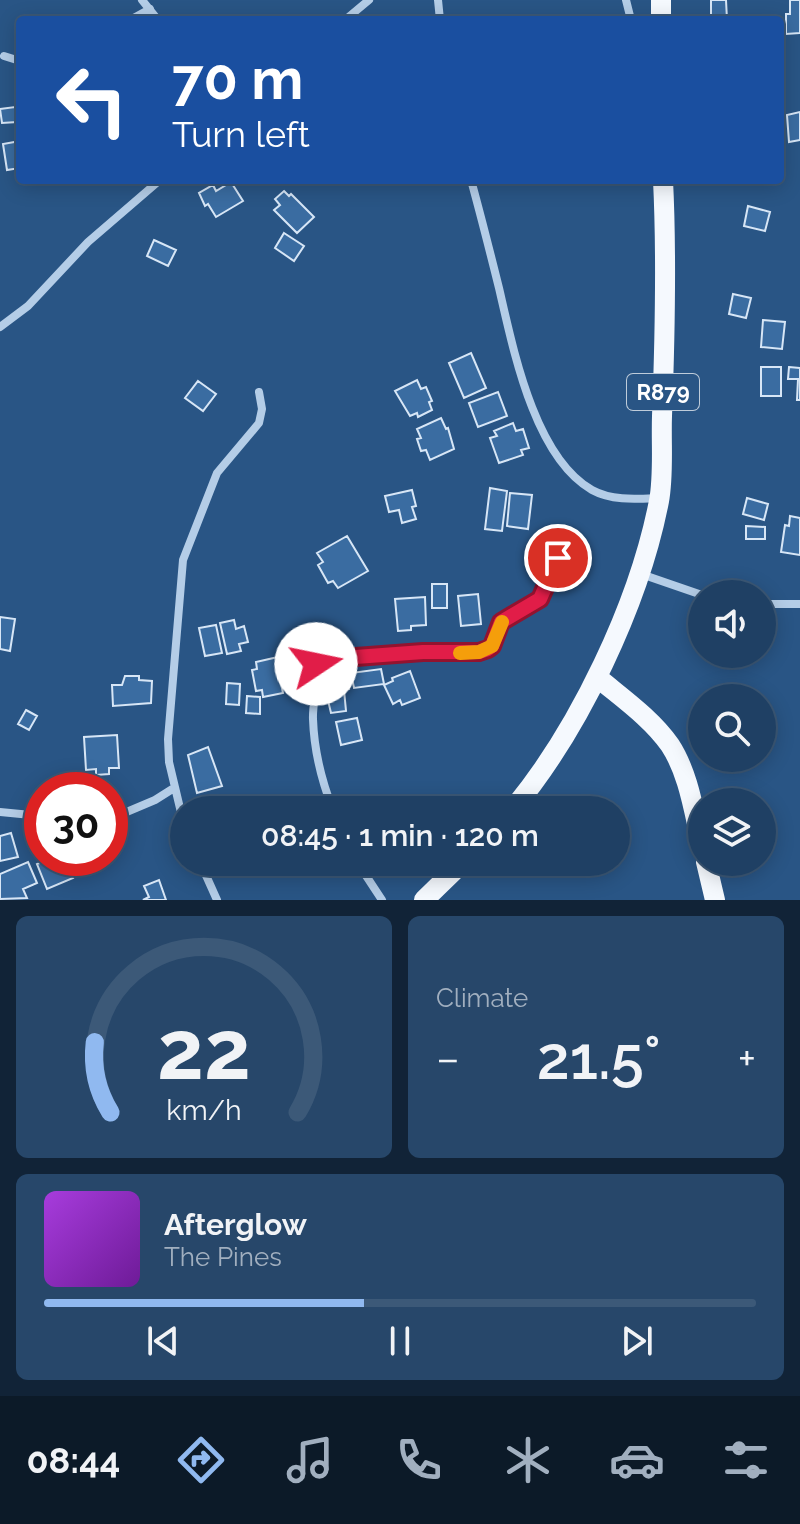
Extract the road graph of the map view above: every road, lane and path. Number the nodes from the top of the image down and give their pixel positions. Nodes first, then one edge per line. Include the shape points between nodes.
1 (142, 0) edge
2 (369, 0) edge
3 (150, 9) junction
4 (137, 16) edge
5 (155, 16) edge
6 (350, 16) edge
7 (4, 56) dead end
8 (16, 60) edge
9 (155, 184) edge
10 (472, 184) edge
11 (663, 184) edge
12 (0, 327) edge
13 (259, 392) dead end
14 (659, 498) junction
15 (558, 558) dead end
16 (640, 574) junction
17 (688, 590) edge
18 (776, 604) edge
19 (800, 604) edge
20 (291, 637) dead end
21 (315, 660) junction
22 (597, 677) junction
23 (174, 788) junction
24 (689, 788) edge
25 (176, 796) edge
26 (329, 796) edge
27 (521, 796) edge
28 (128, 811) edge
29 (0, 812) edge
30 (24, 814) edge
31 (206, 876) edge
32 (366, 876) edge
33 (449, 876) edge
34 (709, 876) edge
35 (217, 900) edge
36 (382, 900) edge
37 (424, 900) edge
38 (715, 900) edge

1 - 3 street
2 - 6 street
3 - 4 street
3 - 5 street
7 - 8 street
9 - 12 street
10 - 14 street via 521,380 547,439 571,473 593,491 622,499
11 - 14 main road, R879 via 666,325
13 - 23 street via 259,423 217,473 183,560 168,739
14 - 16 main road, R879
15 - 21 street via 540,599 501,622 488,649
16 - 17 street
16 - 22 main road, R879
18 - 19 street
20 - 21 street via 312,650
21 - 26 street via 313,720
22 - 24 main road via 645,716 670,746
22 - 27 main road, R879
23 - 25 street
23 - 28 street
29 - 30 street
31 - 35 street
32 - 36 street
33 - 37 main road
34 - 38 main road

